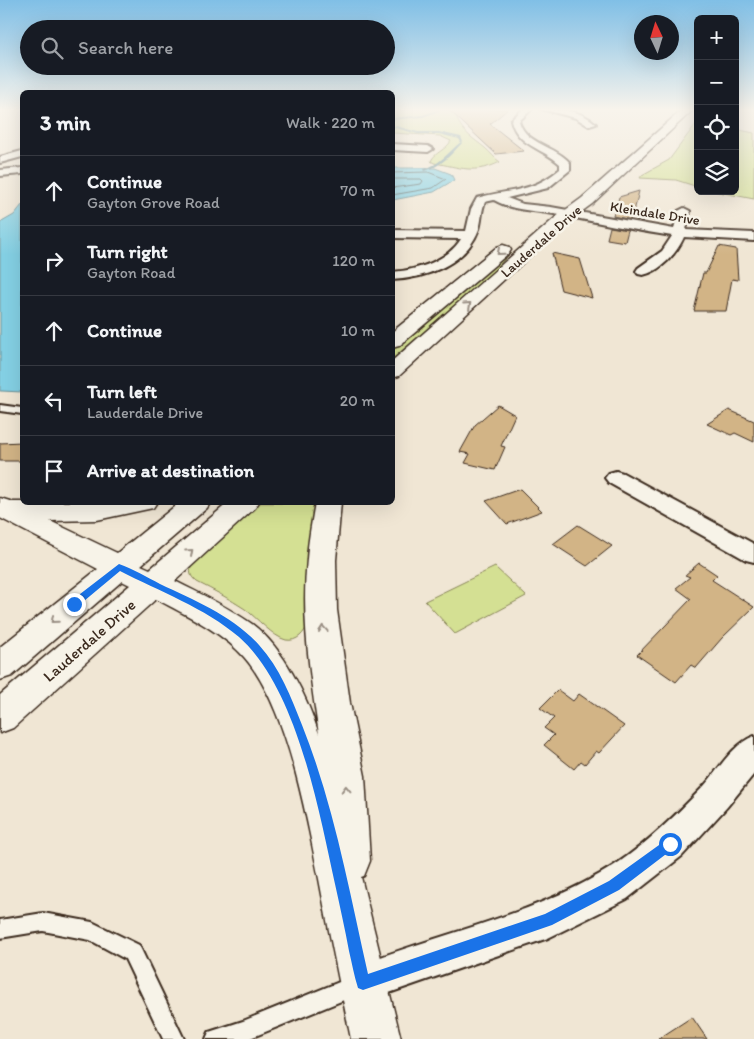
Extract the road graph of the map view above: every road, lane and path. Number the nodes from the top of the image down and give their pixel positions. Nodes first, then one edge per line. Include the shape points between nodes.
1 (560, 157) edge
2 (628, 157) edge
3 (20, 171) edge
4 (0, 173) edge
5 (517, 194) junction
6 (497, 197) junction
7 (568, 205) junction
8 (551, 210) junction
9 (684, 211) dead end
10 (679, 233) junction
11 (395, 234) edge
12 (469, 235) junction
13 (754, 237) edge
14 (643, 270) dead end
15 (395, 276) edge
16 (448, 323) junction
17 (395, 340) edge
18 (395, 369) edge
19 (395, 389) edge
20 (0, 408) edge
21 (20, 411) edge
22 (616, 478) dead end
23 (131, 505) edge
24 (194, 505) edge
25 (243, 505) edge
26 (328, 505) edge
27 (2, 508) edge
28 (754, 554) edge
29 (119, 567) junction
30 (153, 584) junction
31 (0, 666) edge
32 (0, 717) edge
33 (754, 750) edge
34 (351, 925) junction
35 (0, 929) edge
36 (363, 983) junction
37 (174, 1039) edge
38 (216, 1039) edge
39 (376, 1039) edge

1 - 5 street via 565,170 552,183
2 - 7 main road, Lauderdale Drive
3 - 4 street
5 - 6 street
5 - 8 street via 520,199
6 - 8 street via 509,204 533,210
6 - 12 street via 478,202
7 - 8 main road, Lauderdale Drive
7 - 10 street, Kleindale Drive
16 -> 7 main road, Lauderdale Drive
8 -> 17 main road, Lauderdale Drive
9 - 10 street
10 - 13 street, Kleindale Drive
10 - 14 street via 670,251
11 - 12 street
12 - 15 street via 464,245 437,266 417,274
16 - 18 main road, Lauderdale Drive
16 - 19 main road
20 - 21 lane
22 - 28 street
23 - 27 main road via 83,513
24 - 29 main road
30 -> 25 main road, Lauderdale Drive
34 -> 26 main road via 346,776 332,703 321,610 321,560
27 - 29 main road
29 - 30 main road
29 -> 31 main road
30 - 32 main road, Lauderdale Drive
30 - 34 main road via 205,610 241,634 274,672 298,724 322,798
33 - 36 street via 670,844 614,886 548,920
34 - 36 main road
35 - 37 lane via 43,922 92,931 132,952
36 - 38 lane
36 - 39 main road

